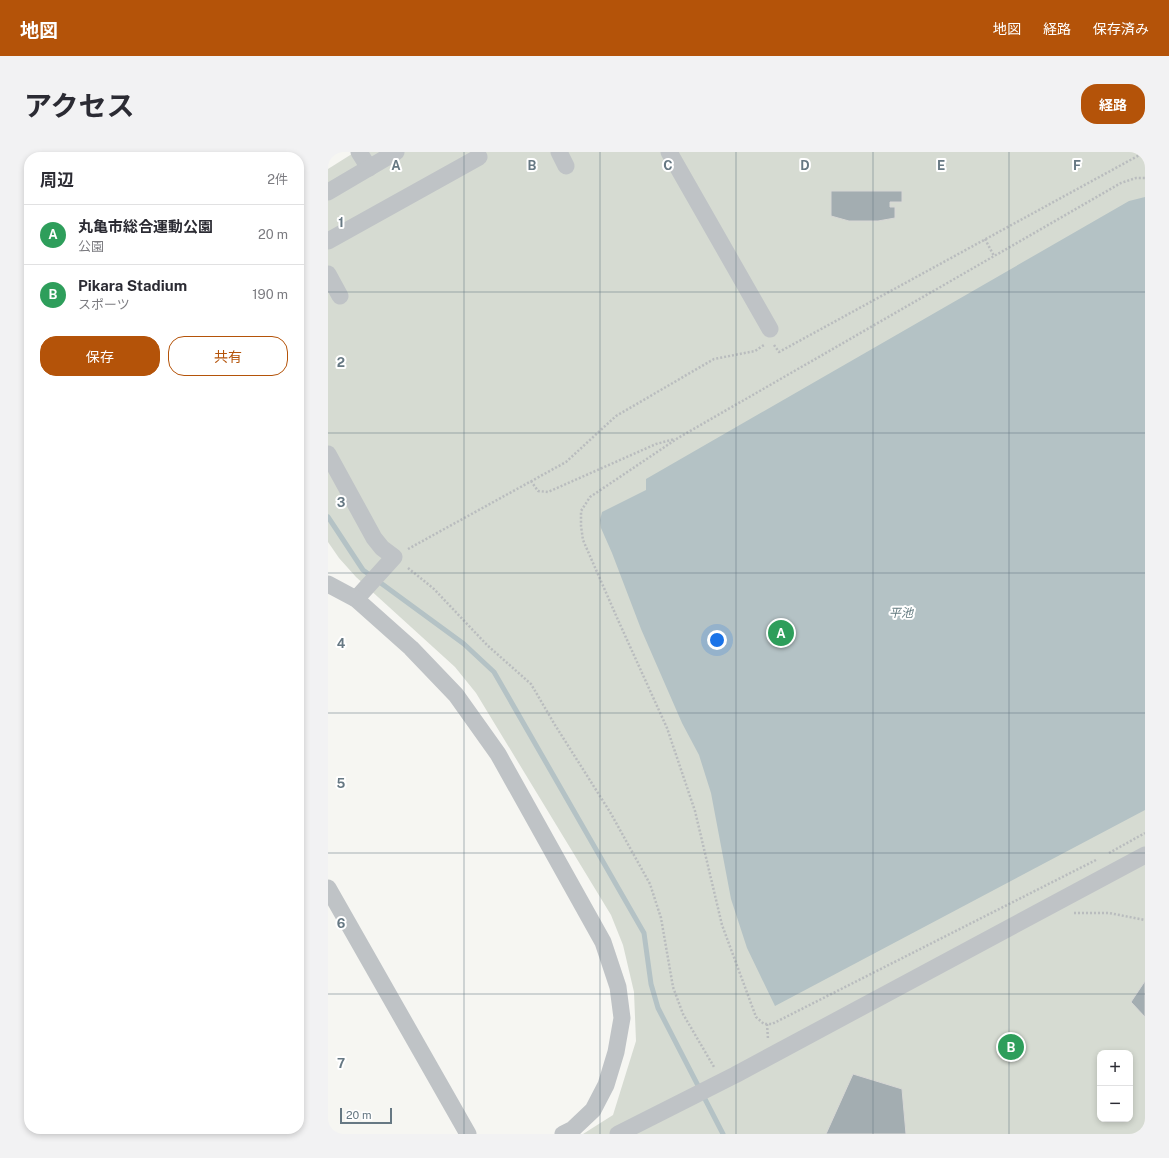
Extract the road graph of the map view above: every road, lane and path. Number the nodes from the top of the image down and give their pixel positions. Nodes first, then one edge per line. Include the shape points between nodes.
1 (359, 152) edge
2 (396, 152) edge
3 (669, 152) edge
4 (1145, 152) edge
5 (481, 154) edge
6 (369, 168) junction
7 (1145, 178) edge
8 (328, 192) edge
9 (985, 239) junction
10 (328, 242) edge
11 (994, 256) junction
12 (328, 274) edge
13 (340, 296) dead end
14 (770, 335) junction
15 (678, 438) junction
16 (328, 454) edge
17 (531, 481) junction
18 (394, 557) junction
19 (328, 584) edge
20 (356, 599) junction
21 (1145, 833) edge
22 (1107, 854) dead end
23 (1145, 855) edge
24 (1101, 857) dead end
25 (328, 888) edge
26 (1069, 913) dead end
27 (1145, 920) edge
28 (717, 1084) junction
29 (468, 1134) edge
30 (563, 1134) edge
31 (618, 1134) edge

1 - 6 street
2 - 6 street
3 - 14 street
4 - 9 path
5 - 10 street
6 - 8 street
7 - 11 path via 1121,183
9 - 11 path
9 - 14 path via 779,352
11 - 15 path
12 - 13 street
14 - 17 path via 755,352 714,359 622,412 566,462
15 - 17 path via 656,444 548,492 538,491
15 - 24 path via 590,497 581,511 581,526 584,540 618,620 667,728 695,811 722,925 756,1018 764,1024 772,1024
16 - 18 street via 374,538
17 - 18 path
18 - 20 street
18 - 28 path via 434,589 487,645 531,684 610,812 650,884 661,918 673,987 683,1014
19 - 20 street
20 - 30 street via 411,648 456,695 498,754 603,942 618,987 622,1018 616,1052 606,1085 593,1110 573,1129
21 - 22 path
23 - 28 street
25 - 29 street
26 - 27 path via 1109,913
28 - 31 street

